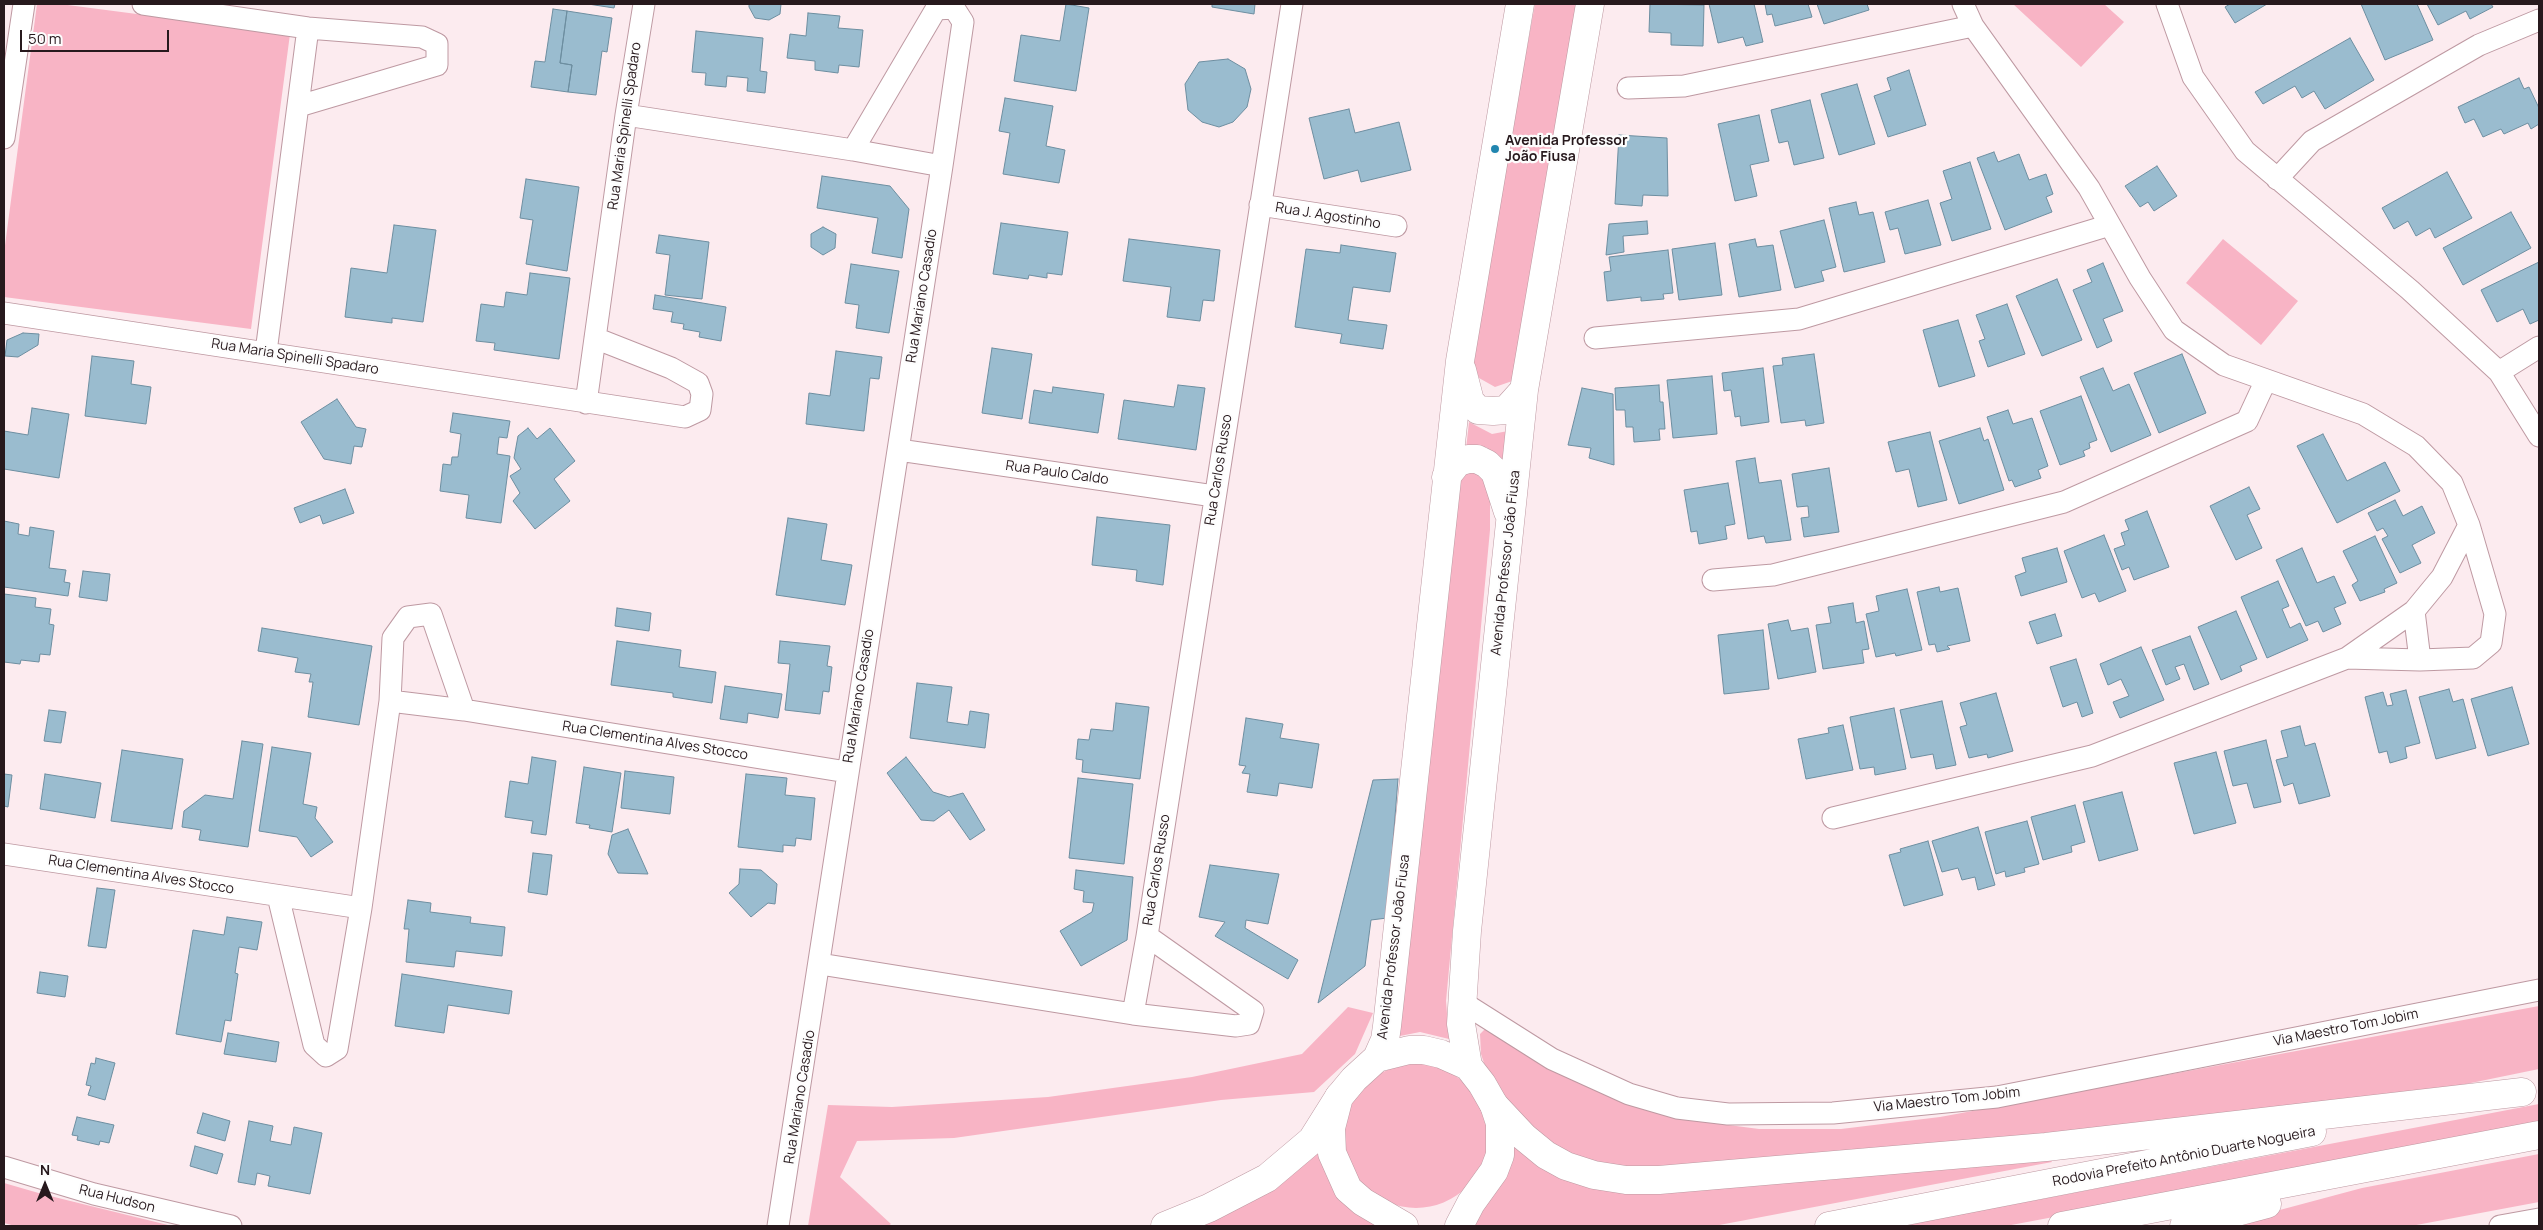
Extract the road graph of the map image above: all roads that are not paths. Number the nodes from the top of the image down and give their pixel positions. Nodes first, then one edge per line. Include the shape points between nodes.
1 (24, 4) edge
2 (143, 4) edge
3 (644, 4) edge
4 (1292, 4) edge
5 (1520, 4) edge
6 (1590, 4) edge
7 (1963, 4) edge
8 (2167, 4) edge
9 (2539, 20) edge
10 (1973, 26) junction
11 (308, 28) junction
12 (1628, 88) dead end
13 (299, 106) junction
14 (626, 115) junction
15 (4, 138) edge
16 (853, 150) junction
17 (942, 166) junction
18 (2277, 178) junction
19 (1260, 206) junction
20 (2110, 225) junction
21 (1396, 226) dead end
22 (4, 313) edge
23 (595, 338) junction
24 (1595, 338) dead end
25 (2539, 347) edge
26 (266, 352) junction
27 (1460, 361) junction
28 (2499, 372) junction
29 (2266, 380) junction
30 (1524, 390) junction
31 (586, 403) junction
32 (2539, 436) edge
33 (899, 450) junction
34 (1446, 476) junction
35 (1214, 496) junction
36 (1511, 523) junction
37 (2469, 525) junction
38 (1713, 580) dead end
39 (2414, 611) junction
40 (2347, 658) junction
41 (2420, 660) junction
42 (390, 701) junction
43 (464, 710) junction
44 (847, 772) junction
45 (1833, 818) dead end
46 (4, 854) edge
47 (278, 896) junction
48 (361, 908) junction
49 (1147, 936) junction
50 (820, 964) junction
51 (2539, 990) edge
52 (1462, 1002) junction
53 (1133, 1014) junction
54 (1377, 1058) junction
55 (1468, 1066) junction
56 (2531, 1090) edge
57 (1339, 1097) junction
58 (1494, 1105) junction
59 (2534, 1136) edge
60 (4, 1167) edge
61 (2539, 1219) edge
62 (231, 1226) edge
63 (778, 1226) edge
64 (1165, 1226) edge
65 (1404, 1226) edge
66 (1459, 1226) edge
67 (1829, 1226) edge
68 (2062, 1226) edge
69 (2184, 1226) edge
70 (2500, 1226) edge

1 - 15 street
2 - 11 street
3 - 14 street, Rua Maria Spinelli Spadaro
4 - 19 street, Rua Carlos Russo
5 - 27 main road, Avenida Professor João Fiusa
6 - 30 main road, Avenida Professor João Fiusa
7 - 10 street
8 - 18 street via 2193,77 2245,151
9 - 18 street via 2480,45 2312,141
10 - 12 street via 1684,86
10 - 20 street via 2088,188
11 - 13 street
11 - 13 street via 422,37 437,44 437,65
13 - 26 street
14 - 16 street
14 - 23 street, Rua Maria Spinelli Spadaro
16 - 17 street
16 - 17 street, Rua Mariano Casadio via 936,9 954,8 963,22
17 - 33 street, Rua Mariano Casadio
18 - 28 street via 2410,290
19 - 21 street, Rua J. Agostinho
19 - 35 street, Rua Carlos Russo
20 - 24 street via 1799,319
20 - 29 street via 2174,330 2224,365
22 - 26 street, Rua Maria Spinelli Spadaro
23 - 31 street, Rua Maria Spinelli Spadaro
23 - 31 street, Rua Maria Spinelli Spadaro via 671,368 698,383 702,394 700,410 685,417
25 - 28 street
26 - 31 street, Rua Maria Spinelli Spadaro
27 - 30 main road via 1470,401 1478,410 1506,410
27 - 34 main road, Avenida Professor João Fiusa
28 - 32 street
29 - 37 street via 2363,414 2416,446 2452,484
29 - 38 street via 2247,421 2064,502 1773,575
30 - 36 main road, Avenida Professor João Fiusa
33 - 35 street, Rua Paulo Caldo
33 - 44 street, Rua Mariano Casadio
34 - 36 main road via 1458,462 1468,459 1487,464 1495,472
34 - 54 main road, Avenida Professor João Fiusa via 1389,1011
35 - 49 street, Rua Carlos Russo
36 - 52 main road, Avenida Professor João Fiusa via 1475,850
37 - 39 street via 2442,577
37 - 41 street via 2495,614 2491,643 2473,658
39 - 40 street
39 - 41 street
40 - 41 street
40 - 45 street via 2092,756
42 - 43 street, Rua Clementina Alves Stocco
42 - 43 street via 393,638 408,616 431,614
42 - 48 street
43 - 44 street, Rua Clementina Alves Stocco
44 - 50 street, Rua Mariano Casadio
46 - 47 street, Rua Clementina Alves Stocco
47 - 48 street, Rua Clementina Alves Stocco
47 - 48 street via 314,1045 326,1056 337,1049
49 - 53 street, Rua Carlos Russo
49 - 53 street, Rua Carlos Russo via 1253,1011 1249,1024 1236,1026
50 - 53 street, Rua Carlos Russo
50 - 63 street, Rua Mariano Casadio
51 - 52 street, Via Maestro Tom Jobim via 1997,1097 1833,1113 1728,1114 1677,1108 1630,1094 1552,1060
52 - 55 main road, Avenida Professor João Fiusa via 1462,1033
54 - 55 main road, Avenida Professor João Fiusa via 1408,1050 1424,1050
54 - 57 main road, Avenida Professor João Fiusa via 1354,1078
55 - 58 main road, Avenida Professor João Fiusa
56 - 58 main road via 2046,1146 1659,1180 1626,1180 1585,1172 1546,1155
56 - 67 main road, Rodovia Prefeito Antônio Duarte Nogueira
57 - 64 main road via 1312,1140 1267,1178
57 - 65 main road, Avenida Professor João Fiusa via 1331,1128 1332,1153 1339,1172 1348,1189 1363,1202
58 - 66 main road, Avenida Professor João Fiusa via 1500,1123 1500,1155 1494,1171
59 - 68 main road
59 - 69 main road
60 - 62 street, Rua Hudson via 94,1194
61 - 70 street

